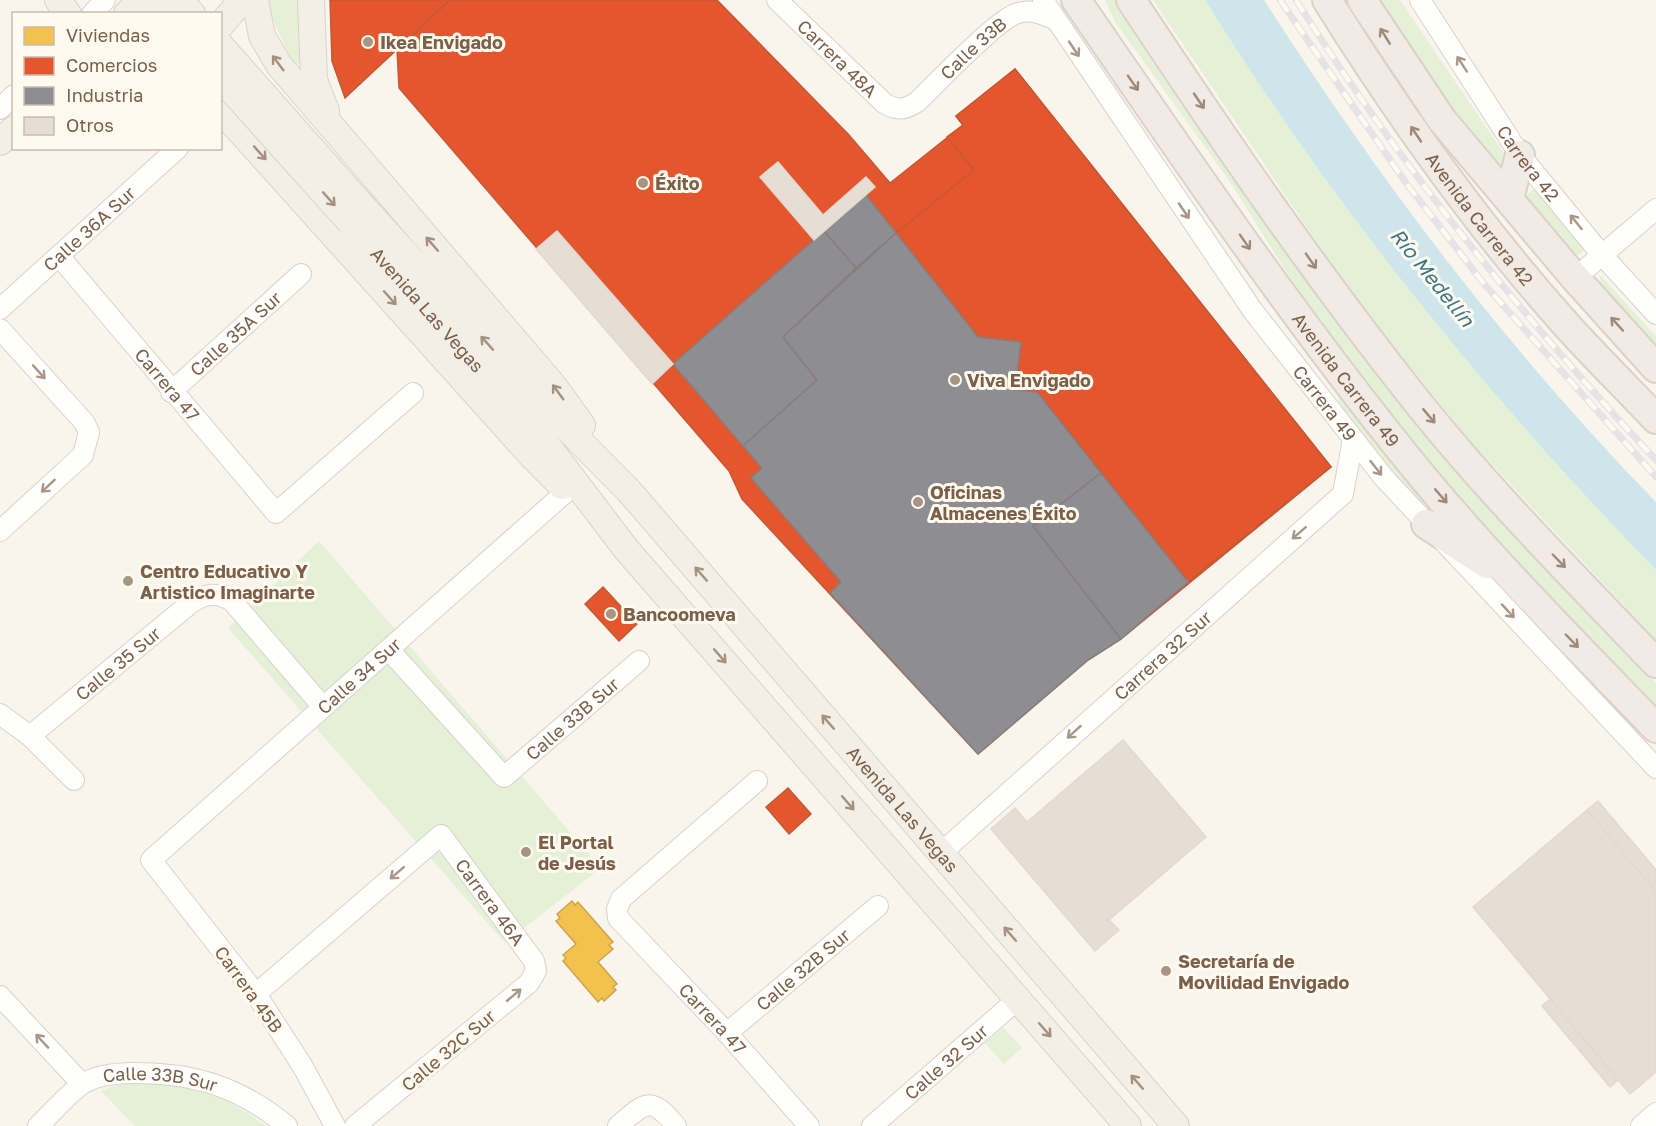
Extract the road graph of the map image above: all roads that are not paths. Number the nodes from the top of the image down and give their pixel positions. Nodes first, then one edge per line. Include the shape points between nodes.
1 (105, 0) edge
2 (140, 0) edge
3 (152, 0) edge
4 (180, 0) edge
5 (242, 0) edge
6 (255, 0) edge
7 (311, 0) edge
8 (777, 0) edge
9 (1043, 0) edge
10 (1076, 0) edge
11 (1093, 0) edge
12 (1131, 0) edge
13 (1328, 0) edge
14 (1362, 0) edge
15 (1420, 0) edge
16 (94, 12) edge
17 (129, 12) edge
18 (162, 12) edge
19 (190, 12) edge
20 (1054, 19) junction
21 (222, 24) edge
22 (222, 47) edge
23 (1110, 49) junction
24 (222, 79) edge
25 (12, 97) edge
26 (0, 109) edge
27 (902, 109) joint
28 (222, 111) edge
29 (1442, 120) junction
30 (335, 130) junction
31 (12, 131) edge
32 (0, 142) edge
33 (176, 150) edge
34 (352, 151) junction
35 (1520, 155) junction
36 (300, 197) junction
37 (1509, 199) junction
38 (1656, 209) edge
39 (358, 215) junction
40 (1602, 255) junction
41 (59, 256) junction
42 (301, 274) dead end
43 (1575, 278) junction
44 (0, 309) edge
45 (1656, 314) edge
46 (0, 329) edge
47 (1656, 368) edge
48 (171, 392) junction
49 (414, 393) dead end
50 (1656, 414) edge
51 (1656, 419) edge
52 (1353, 439) junction
53 (567, 491) junction
54 (629, 491) junction
55 (1426, 524) junction
56 (0, 531) edge
57 (626, 549) junction
58 (1517, 584) junction
59 (389, 650) junction
60 (639, 660) dead end
61 (1656, 663) edge
62 (324, 707) junction
63 (0, 714) edge
64 (1656, 728) edge
65 (30, 736) junction
66 (1656, 768) edge
67 (74, 780) dead end
68 (757, 781) dead end
69 (941, 853) junction
70 (151, 860) joint
71 (878, 906) dead end
72 (536, 971) joint
73 (256, 994) junction
74 (0, 996) edge
75 (1018, 999) junction
76 (727, 1033) junction
77 (82, 1084) junction
78 (1656, 1113) edge
79 (38, 1126) edge
80 (287, 1126) edge
81 (335, 1126) edge
82 (356, 1126) edge
83 (618, 1126) edge
84 (675, 1126) edge
85 (809, 1126) edge
86 (872, 1126) edge
87 (1128, 1126) edge
88 (1176, 1126) edge
89 (1641, 1126) edge

1 - 16 street
2 - 17 main road
3 - 18 main road
4 - 19 main road
5 - 21 main road
30 -> 6 main road, Avenida Las Vegas via 269,52
7 - 30 main road via 314,80
8 - 27 street, Carrera 48A via 884,103
9 - 20 street, Carrera 49
10 - 23 highway, Avenida Carrera 49
11 - 23 highway
12 -> 61 highway via 1346,311 1416,400 1483,480
51 -> 13 highway, Avenida Carrera 42 via 1561,319 1468,205
29 -> 14 highway, Avenida Carrera 42
35 -> 15 street, Carrera 42
20 - 27 street, Calle 33B via 1026,11 1005,19 917,102
20 -> 52 street, Carrera 49 via 1253,311
22 - 39 main road, Avenida Las Vegas, bridge
23 -> 58 highway, Avenida Carrera 49 via 1332,363 1410,461
24 -> 39 main road, Avenida Las Vegas, bridge
25 - 26 street
28 -> 36 main road, Avenida Las Vegas
29 - 37 highway, Avenida Carrera 42
29 - 50 highway via 1488,200
30 - 34 main road, Avenida Las Vegas
31 - 32 main road
33 - 41 street, Calle 36A Sur
34 - 36 main road via 326,155 309,163 303,172
54 -> 34 main road, Avenida Las Vegas via 553,385
35 - 37 highway
40 -> 35 street, Carrera 42
36 -> 53 main road, Avenida Las Vegas
37 - 43 highway, Avenida Carrera 42
38 - 40 street
54 -> 39 main road, Avenida Las Vegas
39 - 57 main road, Avenida Las Vegas via 544,441
40 - 43 street
40 - 45 street, Carrera 42
41 - 44 street, Calle 36A Sur
41 - 48 street, Carrera 47
42 - 48 street, Calle 35A Sur
47 -> 43 highway, Avenida Carrera 42
46 -> 56 street via 89,432 83,455
48 - 49 street, Carrera 47 via 276,513
52 -> 55 street, Carrera 49
52 -> 69 street, Carrera 32 Sur via 1343,494
53 - 57 main road, Avenida Las Vegas
53 - 59 street, Calle 34 Sur
69 -> 54 main road, Avenida Las Vegas
55 - 58 highway
55 -> 66 street, Carrera 49
57 -> 75 main road, Avenida Las Vegas
58 -> 64 highway, Avenida Carrera 49
59 - 60 street, Calle 33B Sur via 504,777
59 - 62 street, Calle 34 Sur
62 - 65 street, Calle 35 Sur via 232,601 208,593 192,602
62 - 70 street, Calle 34 Sur
63 - 65 street
65 - 67 street
68 - 76 street, Carrera 47 via 621,899 617,909 618,918
88 -> 69 main road, Avenida Las Vegas
70 - 73 street, Carrera 45B
71 - 76 street, Calle 32B Sur
72 -> 73 street, Carrera 46A via 534,961 441,834
82 -> 72 street, Calle 32C Sur via 529,983
73 - 81 street, Carrera 45B
77 -> 74 street
75 - 86 street, Calle 32 Sur
75 -> 87 main road, Avenida Las Vegas
76 - 85 street, Carrera 47
77 - 79 street, Calle 33B Sur
77 - 80 street, Calle 33B Sur via 128,1073 189,1076 252,1100
78 - 89 street
83 - 84 street via 643,1105 651,1104 662,1110

